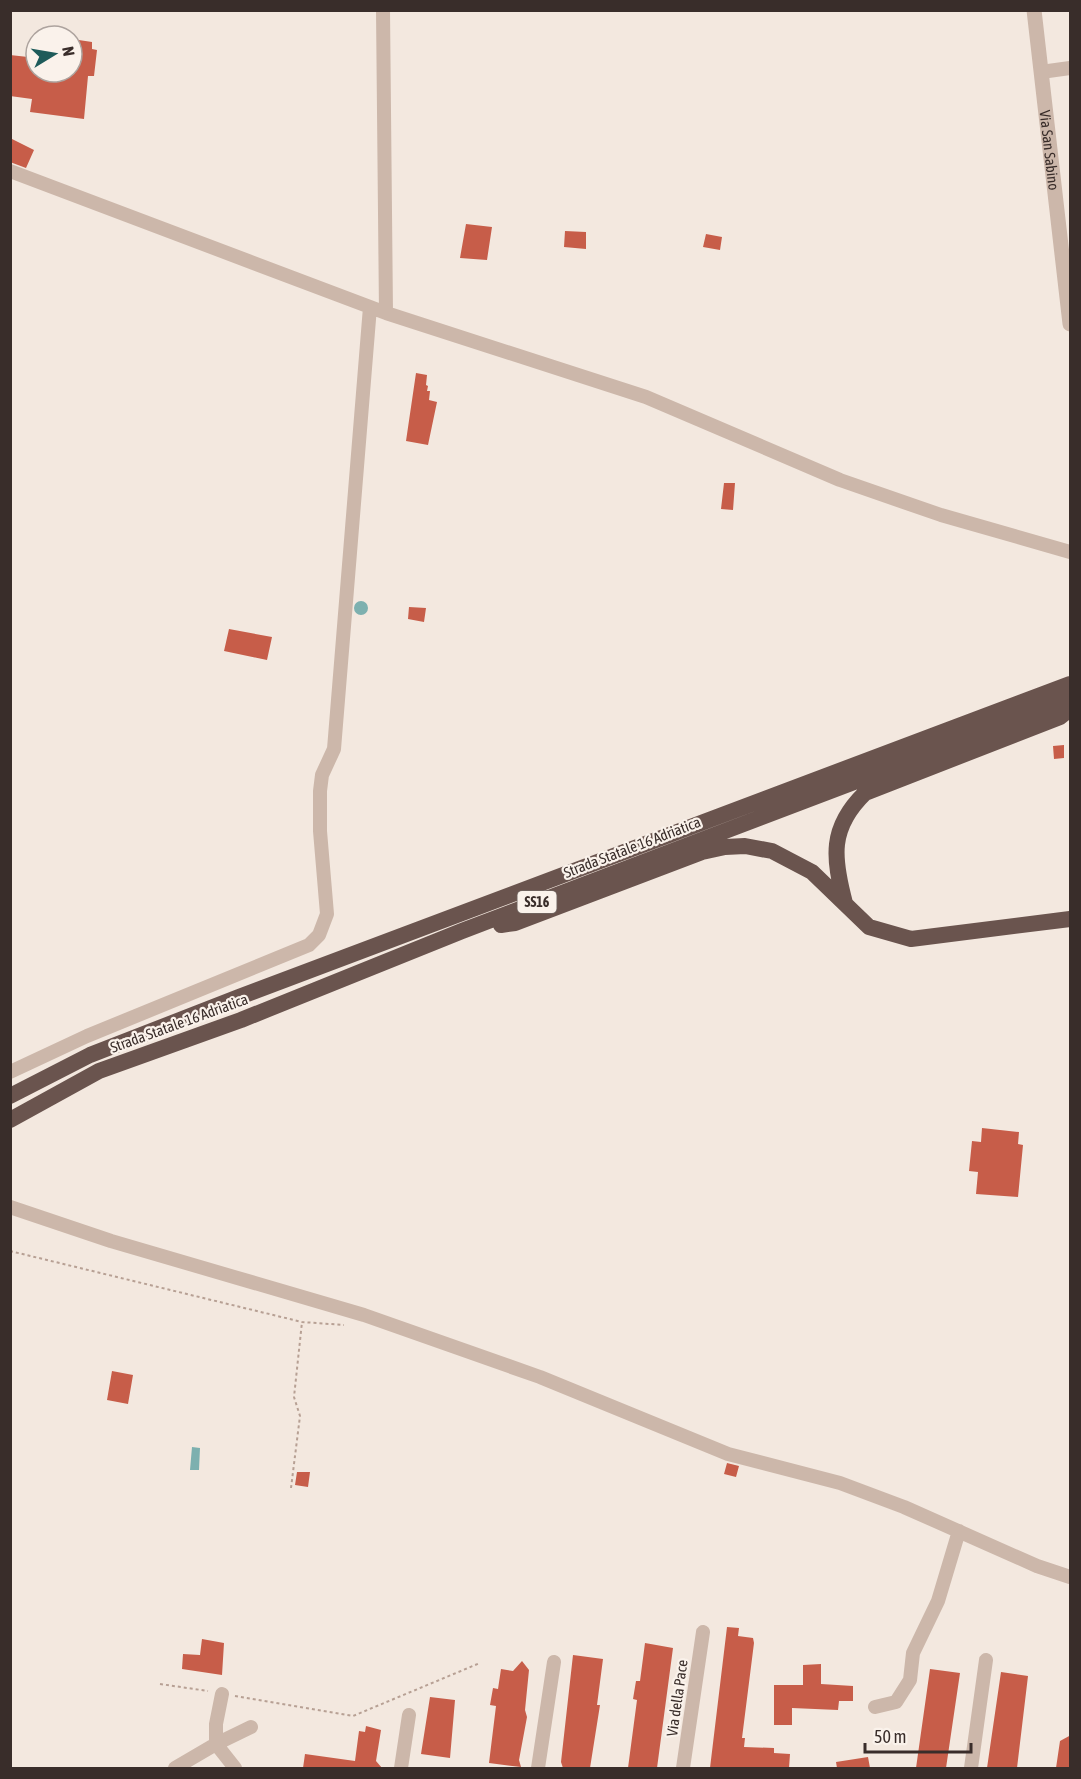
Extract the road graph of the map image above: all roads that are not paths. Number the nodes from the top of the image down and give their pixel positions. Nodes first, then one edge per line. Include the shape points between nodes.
1 (383, 10) edge
2 (1034, 10) edge
3 (1071, 68) edge
4 (1041, 72) junction
5 (10, 171) edge
6 (1066, 240) edge
7 (370, 307) junction
8 (386, 313) junction
9 (1071, 324) edge
10 (1071, 552) edge
11 (1071, 684) edge
12 (1071, 700) edge
13 (1071, 709) edge
14 (846, 904) junction
15 (1071, 919) edge
16 (462, 931) junction
17 (10, 1072) edge
18 (10, 1096) edge
19 (10, 1120) edge
20 (10, 1207) edge
21 (959, 1531) junction
22 (1071, 1577) edge
23 (704, 1632) dead end
24 (986, 1660) dead end
25 (554, 1662) dead end
26 (222, 1694) road end
27 (874, 1707) dead end
28 (409, 1715) dead end
29 (251, 1727) dead end
30 (216, 1744) junction
31 (176, 1768) edge
32 (235, 1768) edge
33 (401, 1768) edge
34 (538, 1768) edge
35 (683, 1768) edge
36 (971, 1768) edge

1 - 8 street
2 - 4 street, Via San Sabino
3 - 4 street
4 - 6 street, Via San Sabino
5 - 7 street
6 - 9 street, Via San Sabino
7 - 8 street
7 - 17 street via 334,748 322,775 320,791 327,914 319,935 309,945 87,1036
8 - 10 street via 646,396 840,480
11 - 18 highway, Strada Statale 16 Adriatica / SS16 via 239,997 90,1055
12 - 16 highway, Strada Statale 16 Adriatica / SS16
13 - 14 highway via 1060,717 865,793 852,805 836,842 835,863
14 - 15 highway via 869,927 912,939
14 - 16 highway via 812,872 792,860 772,851 725,847 702,852 515,923
16 - 19 highway, Strada Statale 16 Adriatica / SS16 via 241,1020 99,1071
20 - 21 street via 111,1241 364,1315 540,1377 728,1454 840,1483
21 - 22 street
21 - 27 street via 938,1601 914,1653 910,1680 896,1702
23 - 35 street, Via della Pace
24 - 36 street
25 - 34 street
26 - 30 street
28 - 33 street
29 - 30 street
30 - 31 street
30 - 32 street

